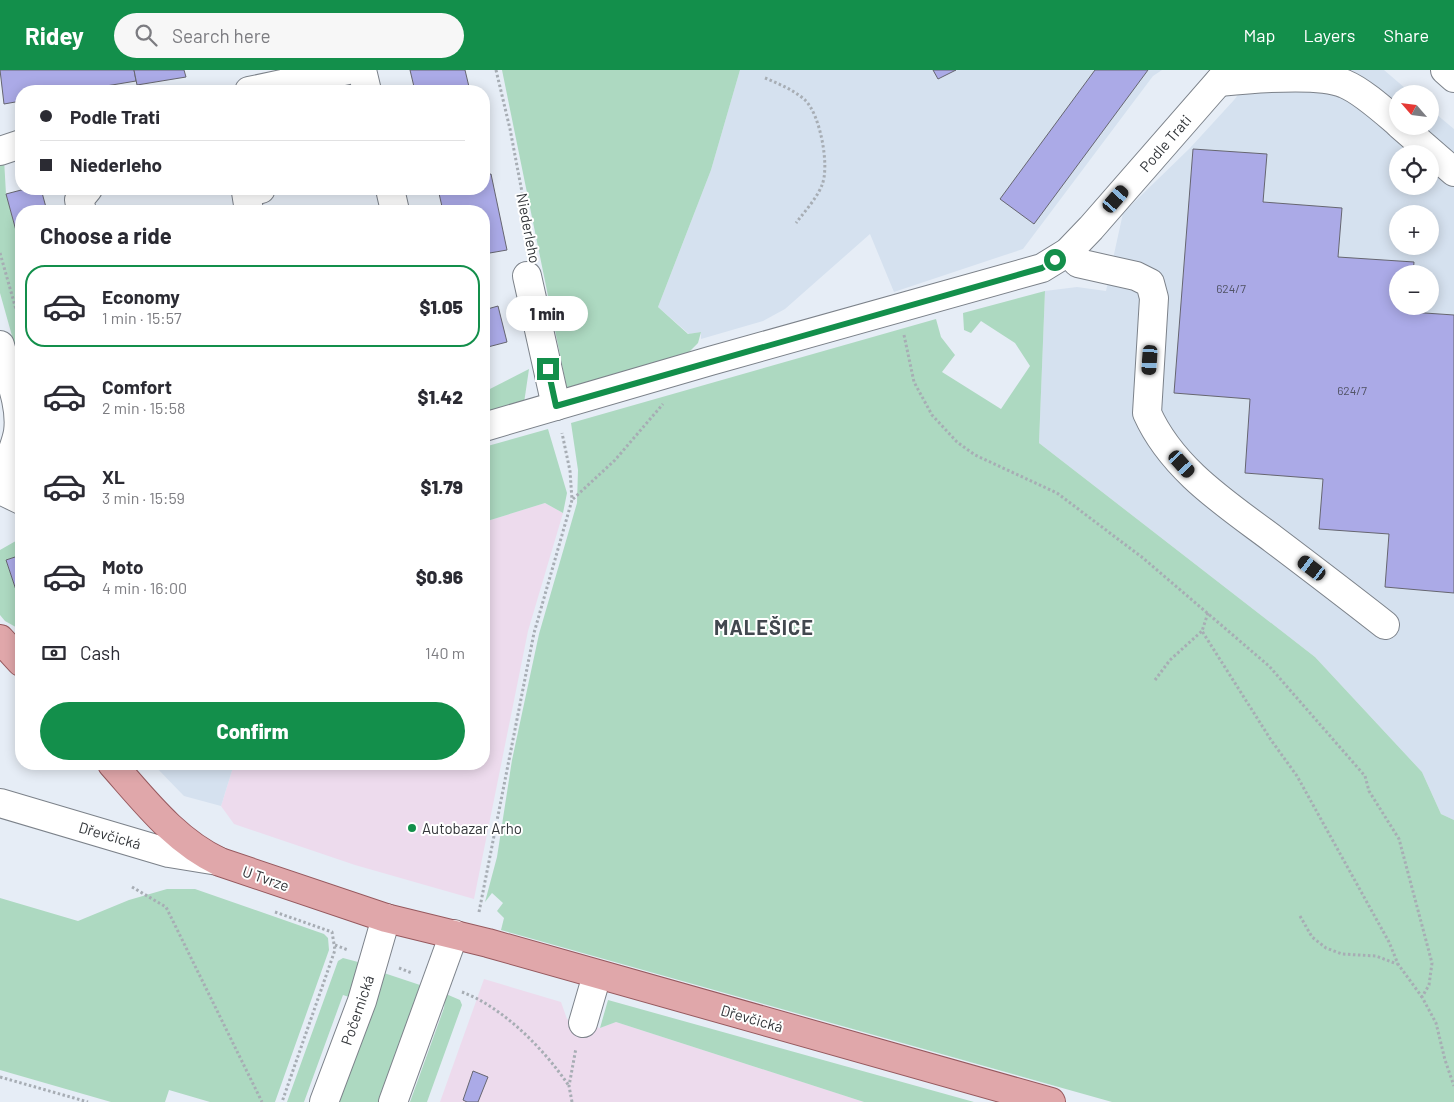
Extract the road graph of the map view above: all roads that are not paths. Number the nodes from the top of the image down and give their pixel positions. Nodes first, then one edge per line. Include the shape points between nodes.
1 (348, 70) edge
2 (362, 70) edge
3 (1444, 70) edge
4 (1224, 76) edge
5 (1337, 77) edge
6 (1454, 78) edge
7 (277, 85) edge
8 (366, 85) edge
9 (1389, 116) edge
10 (1411, 135) edge
11 (15, 146) edge
12 (0, 152) edge
13 (1454, 172) edge
14 (1068, 252) junction
15 (527, 276) road end
16 (0, 345) edge
17 (15, 389) edge
18 (556, 406) junction
19 (490, 425) edge
20 (15, 440) edge
21 (0, 482) edge
22 (0, 490) edge
23 (15, 497) edge
24 (1385, 624) dead end
25 (0, 638) edge
26 (15, 655) edge
27 (118, 770) edge
28 (0, 803) edge
29 (220, 862) junction
30 (386, 918) junction
31 (454, 934) junction
32 (597, 975) junction
33 (583, 1024) road end
34 (324, 1102) edge
35 (393, 1102) edge
36 (1051, 1102) edge

1 - 7 street
2 - 8 street
3 - 6 street
4 - 5 street via 1326,80
4 - 14 street, Podle Trati
5 - 9 street
10 - 13 street
11 - 12 street
14 - 18 street, Podle Trati via 1042,268
14 - 24 street via 1078,263 1143,278 1153,290 1147,413 1154,429 1173,454 1208,490
15 - 18 street, Niederleho
16 - 17 street
18 - 19 street, Podle Trati
20 - 21 street
22 - 23 street
25 - 26 main road
27 - 29 main road, U Tvrze via 171,828 205,855
28 - 29 street, Dřevčická via 169,853
29 - 30 main road, U Tvrze
30 - 31 main road, U Tvrze
30 - 34 street, Počernická via 362,1001
31 - 32 main road, Dřevčická
31 - 35 street
32 - 33 street
32 - 36 main road, Dřevčická

